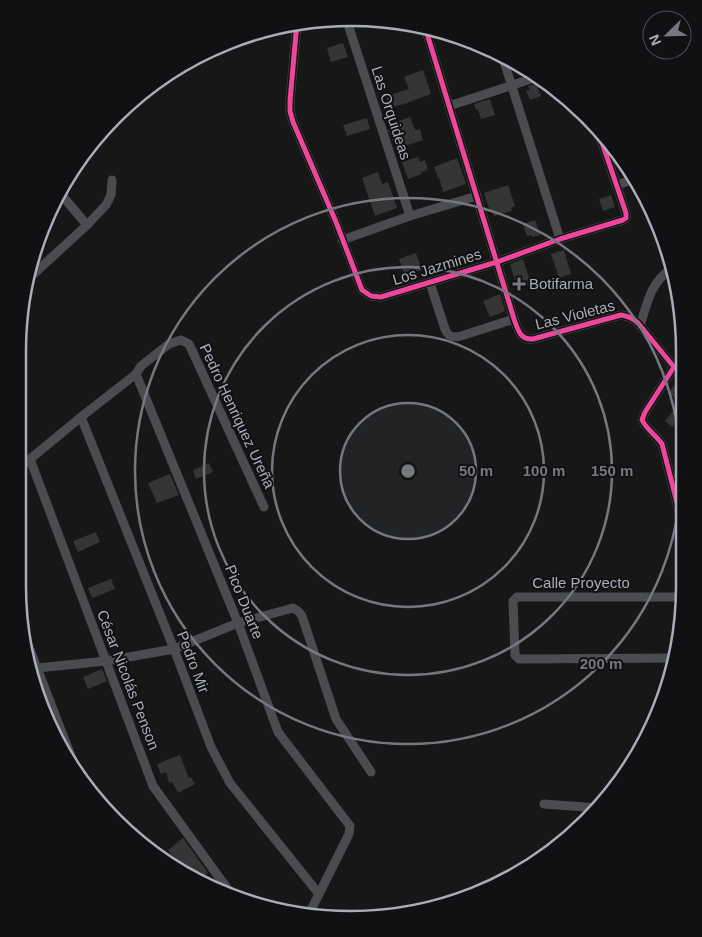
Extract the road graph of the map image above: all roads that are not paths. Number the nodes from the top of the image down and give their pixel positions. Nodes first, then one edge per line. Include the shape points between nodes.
1 (349, 26) edge
2 (297, 31) edge
3 (428, 35) edge
4 (505, 66) edge
5 (529, 80) edge
6 (512, 86) junction
7 (449, 106) junction
8 (604, 147) edge
9 (112, 180) dead end
10 (627, 182) edge
11 (617, 185) junction
12 (477, 196) junction
13 (65, 199) edge
14 (410, 216) junction
15 (87, 225) junction
16 (342, 240) junction
17 (560, 240) junction
18 (497, 262) junction
19 (36, 272) edge
20 (666, 272) edge
21 (430, 283) junction
22 (514, 319) junction
23 (640, 326) junction
24 (674, 367) joint
25 (136, 374) junction
26 (81, 417) junction
27 (30, 459) junction
28 (26, 463) edge
29 (676, 499) edge
30 (264, 507) dead end
31 (675, 597) edge
32 (238, 623) junction
33 (174, 649) junction
34 (668, 658) edge
35 (106, 660) junction
36 (37, 669) edge
37 (371, 772) dead end
38 (544, 804) dead end
39 (589, 807) edge
40 (225, 885) edge
41 (319, 894) junction
42 (312, 908) edge

1 - 14 street, Las Orquideas
2 - 16 street via 290,111
3 - 7 street, Las Violetas
4 - 6 street
5 - 6 street
6 - 7 street
6 - 17 street
7 - 12 street, Las Violetas
8 - 11 street
9 - 15 street via 109,200
10 - 11 street
11 - 17 street, Los Jazmines via 626,218
12 - 14 street
12 - 18 street, Las Violetas
13 - 15 street
14 - 16 street
15 - 19 street
16 - 21 street, Los Jazmines via 362,290 371,296 381,297
17 - 18 street, Los Jazmines
18 - 21 street, Los Jazmines
18 - 22 street, Las Violetas
20 - 23 street via 649,295
21 - 22 street via 450,337
22 - 23 street, Las Violetas via 518,331 527,340 621,315 632,318
23 - 24 street, Las Violetas
24 - 29 street via 642,420 662,444
25 - 26 street, Pedro Henriquez Ureña
25 - 30 street, Pedro Henriquez Ureña via 141,366 169,344 181,340 189,344
25 - 32 street, Pico Duarte
26 - 27 street, Pedro Henriquez Ureña
26 - 33 street, Pedro Mir
27 - 28 street, Pedro Henriquez Ureña
27 - 35 street, César Nicolás Penson
31 - 34 street, Calle Proyecto via 517,597 513,601 515,655 519,659
32 - 33 street
32 - 37 street via 292,608 298,611 336,719
32 - 41 street, Pico Duarte via 278,732 350,826
33 - 35 street
33 - 41 street, Pedro Mir via 210,747 230,783
35 - 36 street
35 - 40 street, César Nicolás Penson via 153,786
38 - 39 street
41 - 42 street

